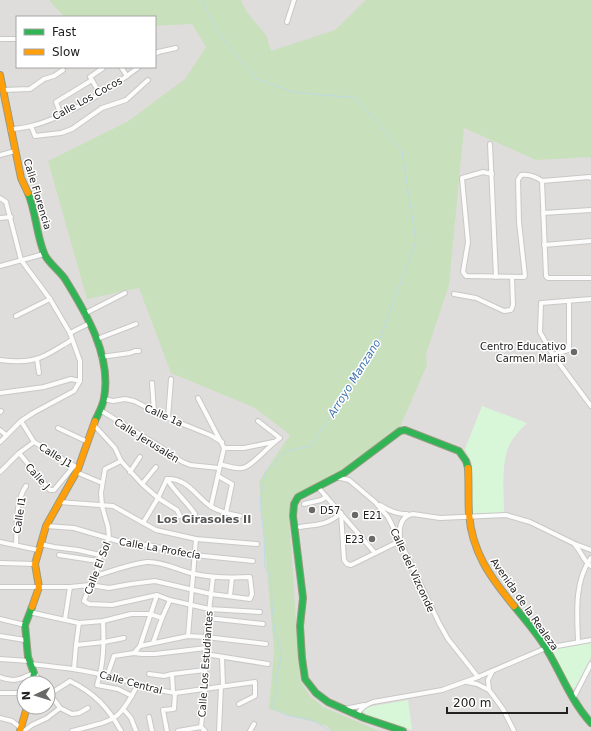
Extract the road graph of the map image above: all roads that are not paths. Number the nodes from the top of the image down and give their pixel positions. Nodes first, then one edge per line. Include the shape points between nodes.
1 (294, 0) edge
2 (287, 22) dead end
3 (0, 39) edge
4 (16, 39) edge
5 (176, 48) dead end
6 (156, 53) edge
7 (103, 68) edge
8 (122, 68) edge
9 (137, 68) edge
10 (63, 70) dead end
11 (127, 76) junction
12 (0, 77) edge
13 (92, 80) junction
14 (148, 80) dead end
15 (2, 92) edge
16 (100, 94) junction
17 (60, 115) junction
18 (32, 126) junction
19 (10, 130) junction
20 (490, 144) dead end
21 (15, 151) junction
22 (0, 155) edge
23 (492, 174) junction
24 (591, 178) edge
25 (542, 181) junction
26 (0, 198) edge
27 (591, 210) edge
28 (543, 213) junction
29 (11, 217) junction
30 (0, 218) edge
31 (591, 242) edge
32 (544, 245) junction
33 (44, 254) junction
34 (21, 260) junction
35 (0, 266) edge
36 (496, 276) junction
37 (512, 277) junction
38 (591, 278) edge
39 (125, 293) dead end
40 (454, 294) dead end
41 (50, 299) junction
42 (591, 299) edge
43 (569, 301) junction
44 (84, 314) junction
45 (16, 316) dead end
46 (90, 324) junction
47 (136, 324) dead end
48 (70, 332) junction
49 (97, 339) junction
50 (72, 340) junction
51 (139, 351) dead end
52 (553, 355) junction
53 (101, 357) junction
54 (37, 359) junction
55 (0, 360) edge
56 (39, 373) dead end
57 (171, 379) dead end
58 (80, 381) junction
59 (152, 383) dead end
60 (0, 393) edge
61 (198, 398) dead end
62 (104, 399) junction
63 (591, 406) edge
64 (100, 410) junction
65 (154, 411) junction
66 (168, 418) junction
67 (21, 421) junction
68 (258, 421) dead end
69 (94, 425) junction
70 (58, 428) dead end
71 (0, 430) edge
72 (6, 436) junction
73 (0, 442) edge
74 (34, 442) junction
75 (88, 442) junction
76 (222, 442) junction
77 (273, 442) junction
78 (224, 448) junction
79 (19, 453) junction
80 (140, 457) dead end
81 (121, 461) junction
82 (220, 466) junction
83 (156, 467) dead end
84 (76, 469) junction
85 (348, 471) junction
86 (0, 472) edge
87 (130, 472) junction
88 (218, 476) junction
89 (336, 477) junction
90 (167, 478) junction
91 (349, 480) junction
92 (102, 483) junction
93 (142, 484) junction
94 (26, 486) dead end
95 (317, 486) junction
96 (326, 497) junction
97 (158, 498) junction
98 (59, 502) junction
99 (375, 502) junction
100 (304, 504) dead end
101 (102, 506) junction
102 (211, 506) junction
103 (226, 513) junction
104 (341, 513) junction
105 (195, 514) dead end
106 (413, 514) junction
107 (180, 516) dead end
108 (240, 516) dead end
109 (470, 517) junction
110 (143, 523) junction
111 (46, 526) junction
112 (300, 526) dead end
113 (109, 538) junction
114 (196, 539) junction
115 (400, 541) junction
116 (0, 542) edge
117 (257, 544) dead end
118 (575, 544) junction
119 (16, 545) junction
120 (39, 547) junction
121 (591, 550) edge
122 (375, 553) junction
123 (59, 555) dead end
124 (100, 555) junction
125 (194, 555) junction
126 (591, 558) edge
127 (98, 561) junction
128 (253, 561) dead end
129 (0, 563) edge
130 (34, 564) junction
131 (589, 565) edge
132 (193, 574) junction
133 (96, 576) junction
134 (214, 577) junction
135 (232, 578) junction
136 (90, 585) junction
137 (0, 587) edge
138 (39, 587) junction
139 (70, 587) junction
140 (192, 589) junction
141 (211, 594) junction
142 (157, 595) junction
143 (230, 596) junction
144 (170, 600) junction
145 (190, 605) junction
146 (209, 609) junction
147 (29, 612) junction
148 (260, 612) dead end
149 (150, 614) junction
150 (162, 618) junction
151 (208, 618) junction
152 (0, 619) edge
153 (65, 619) junction
154 (103, 621) junction
155 (79, 623) junction
156 (263, 624) dead end
157 (25, 626) junction
158 (0, 636) edge
159 (188, 636) junction
160 (206, 637) junction
161 (124, 638) dead end
162 (25, 640) junction
163 (591, 640) edge
164 (104, 642) junction
165 (578, 642) junction
166 (154, 643) junction
167 (266, 644) dead end
168 (76, 645) junction
169 (140, 646) junction
170 (206, 648) junction
171 (546, 648) junction
172 (134, 652) junction
173 (206, 654) junction
174 (222, 657) junction
175 (0, 659) edge
176 (30, 663) junction
177 (268, 664) dead end
178 (591, 664) edge
179 (74, 669) junction
180 (205, 670) junction
181 (492, 671) junction
182 (34, 673) joint
183 (100, 674) junction
184 (149, 674) dead end
185 (172, 674) junction
186 (107, 676) junction
187 (0, 677) edge
188 (478, 677) junction
189 (464, 682) junction
190 (138, 684) junction
191 (222, 686) junction
192 (56, 689) edge
193 (205, 689) junction
194 (489, 690) junction
195 (174, 692) junction
196 (0, 693) edge
197 (16, 693) edge
198 (132, 696) junction
199 (572, 699) junction
200 (56, 703) edge
201 (239, 704) dead end
202 (365, 705) junction
203 (60, 708) junction
204 (88, 708) dead end
205 (342, 709) junction
206 (124, 710) junction
207 (25, 715) edge
208 (358, 715) junction
209 (0, 718) edge
210 (149, 718) dead end
211 (114, 719) junction
212 (591, 723) edge
213 (254, 724) dead end
214 (201, 727) junction
215 (85, 729) edge
216 (190, 729) edge
217 (22, 730) edge
218 (72, 731) edge
219 (120, 731) edge
220 (136, 731) edge
221 (152, 731) edge
222 (167, 731) edge
223 (178, 731) edge
224 (206, 731) edge
225 (219, 731) edge
226 (250, 731) edge
227 (403, 731) edge
228 (514, 731) edge

1 - 2 street
3 - 4 street
5 - 6 street
7 - 13 street via 90,77
8 - 11 street
9 - 11 street, Calle Los Cocos
10 - 15 street via 30,89
11 - 16 street, Calle Los Cocos
12 - 15 street, Calle Florencia
13 - 16 street
13 - 17 street via 56,102
14 - 18 street via 126,100 102,108 72,129 35,136
15 - 19 street, Calle Florencia
16 - 17 street, Calle Los Cocos
17 - 18 street, Calle Los Cocos
18 - 19 street, Calle Los Cocos
19 - 21 street, Calle Florencia
20 - 23 street
21 - 22 street
21 - 33 street, Calle Florencia via 21,178 34,209
23 - 36 street
23 - 36 street via 483,172 462,178 468,242 462,272 466,276
24 - 25 street
25 - 28 street
25 - 37 street via 527,174 521,175 518,180 519,222 525,274 524,277
26 - 29 street via 6,202
27 - 28 street
28 - 32 street
29 - 30 street
29 - 34 street
31 - 32 street
32 - 38 street via 547,277
33 - 34 street
33 - 44 street, Calle Florencia via 64,277
34 - 35 street
34 - 41 street
36 - 37 street
37 - 40 street via 511,310 504,311 476,298
39 - 44 street
41 - 45 street
41 - 48 street
42 - 43 street
43 - 52 street via 569,348
43 - 52 street via 540,304 540,332
44 - 46 street, Calle Florencia
46 - 48 street
46 - 49 street, Calle Florencia
47 - 49 street
48 - 50 street
49 - 53 street, Calle Florencia
50 - 54 street
50 - 58 street via 80,361
51 - 53 street
52 - 63 street
53 - 62 street, Calle Florencia via 105,378
54 - 55 street
54 - 56 street
57 - 66 street
58 - 60 street via 71,379 44,387
58 - 67 street via 74,391
59 - 65 street
61 - 76 street
62 - 64 street, Calle Florencia
62 - 65 street, Calle 1a via 134,401
64 - 69 street, Calle Florencia
64 - 82 street, Calle Jerusalén via 183,462 190,465
65 - 66 street, Calle 1a
66 - 76 street, Calle 1a
67 - 72 street
67 - 74 street
68 - 77 street via 280,438
69 - 75 street, Calle Florencia
69 - 81 street via 115,448
70 - 75 street
71 - 72 street
72 - 73 street
74 - 79 street
74 - 84 street, Calle J1
75 - 84 street, Calle Florencia
76 - 78 street
77 - 78 street via 244,448
77 - 82 street, Calle Jerusalén via 248,466
78 - 82 street
79 - 84 street, Calle J via 50,490 54,490
79 - 86 street
80 - 87 street
81 - 87 street
81 - 92 street, Calle El Sol via 105,469
82 - 88 street
83 - 93 street
84 - 92 street, Calle J1
84 - 98 street, Calle Florencia
85 - 89 street
85 - 91 street
85 - 109 street, Avenida de la Realeza via 400,431 405,430 459,451 463,455 468,470
87 - 93 street
88 - 102 street
88 - 103 street via 232,484
89 - 91 street, Calle del Vizconde
89 - 95 street
90 - 97 street
90 - 102 street via 175,478 188,485
90 - 105 street via 172,488
91 - 99 street, Calle del Vizconde
92 - 101 street, Calle El Sol
93 - 97 street
94 - 119 street, Calle I1 via 19,503
95 - 96 street
95 - 205 street via 298,497 294,504 293,516 302,598 302,658 305,679 316,693
96 - 100 street
96 - 104 street
97 - 107 street via 177,510
97 - 110 street
98 - 101 street
98 - 111 street, Calle Florencia
99 - 106 street via 390,511
99 - 115 street, Calle del Vizconde via 388,517
101 - 110 street via 113,506
101 - 113 street, Calle El Sol
102 - 103 street
103 - 108 street
104 - 112 street via 327,523
104 - 122 street
104 - 122 street via 344,560 347,564 351,565
106 - 109 street via 440,518
106 - 115 street via 406,516 402,521
109 - 118 street via 506,515 530,522
109 - 171 street, Avenida de la Realeza via 473,540 484,564
110 - 114 street via 156,530
111 - 113 street, Calle La Profecía via 74,528
111 - 120 street, Calle Florencia
113 - 124 street, Calle El Sol
113 - 125 street, Calle La Profecía via 128,544 148,545
114 - 117 street
114 - 125 street
115 - 122 street
115 - 188 street, Calle del Vizconde via 448,639
116 - 119 street
118 - 121 street
118 - 131 street
119 - 120 street
120 - 124 street via 78,550
120 - 130 street, Calle Florencia
123 - 127 street
124 - 127 street, Calle El Sol
125 - 128 street, Calle La Profecía
125 - 132 street
126 - 131 street
127 - 133 street, Calle El Sol
129 - 130 street
130 - 138 street
131 - 165 street via 581,579 578,594
132 - 133 street via 159,563 147,562
132 - 134 street
132 - 140 street
133 - 136 street, Calle El Sol
134 - 135 street
134 - 141 street, Calle Los Estudiantes
135 - 143 street
135 - 143 street via 250,577 252,594 250,599
136 - 139 street
136 - 140 street via 109,588 155,581
136 - 142 street, Calle El Sol via 84,601 89,604 112,605
137 - 138 street
138 - 139 street
138 - 147 street
139 - 153 street
140 - 141 street
140 - 145 street
141 - 143 street
141 - 146 street, Calle Los Estudiantes
142 - 144 street
142 - 149 street
144 - 145 street
144 - 150 street
145 - 146 street
145 - 159 street
146 - 148 street
146 - 151 street, Calle Los Estudiantes
147 - 153 street
147 - 157 street
149 - 150 street
149 - 154 street via 131,614
149 - 169 street
150 - 166 street
151 - 156 street
151 - 160 street, Calle Los Estudiantes
152 - 157 street
153 - 155 street
154 - 155 street
154 - 164 street
155 - 168 street
157 - 162 street
158 - 162 street
159 - 160 street
159 - 166 street
160 - 167 street
160 - 170 street, Calle Los Estudiantes
161 - 164 street
162 - 176 street
163 - 165 street
164 - 168 street
164 - 183 street
165 - 171 street
166 - 169 street
168 - 179 street
169 - 172 street
170 - 172 street via 155,654
170 - 173 street, Calle Los Estudiantes
171 - 181 street
171 - 199 street, Avenida de la Realeza
172 - 186 street via 114,656
173 - 174 street
173 - 180 street, Calle Los Estudiantes
174 - 177 street
174 - 191 street
175 - 176 street, Calle Central
176 - 179 street, Calle Central
176 - 182 street
178 - 199 street
179 - 183 street, Calle Central
180 - 185 street
180 - 193 street, Calle Los Estudiantes
181 - 188 street
181 - 194 street via 488,680
182 - 187 street via 8,681
183 - 186 street, Calle Central
183 - 198 street via 97,685
184 - 185 street
185 - 195 street
186 - 190 street, Calle Central
188 - 189 street
189 - 194 street via 477,684
189 - 202 street via 433,692
190 - 195 street, Calle Central
190 - 198 street
191 - 193 street, Calle Central
191 - 201 street, Calle Central via 255,682 255,696
191 - 225 street
192 - 211 street via 70,681 98,699
193 - 195 street, Calle Central
193 - 214 street, Calle Los Estudiantes
194 - 228 street via 503,709
195 - 222 street via 174,709 163,710
196 - 197 street
198 - 206 street
199 - 212 street, Avenida de la Realeza
200 - 203 street
202 - 205 street
202 - 208 street
203 - 204 street via 74,714
203 - 217 street via 47,718
205 - 208 street
206 - 211 street
206 - 220 street via 131,718
207 - 217 street
208 - 227 street
209 - 217 street via 12,721
210 - 221 street
211 - 215 street
211 - 219 street
213 - 226 street
214 - 216 street
214 - 224 street
215 - 218 street
216 - 223 street

